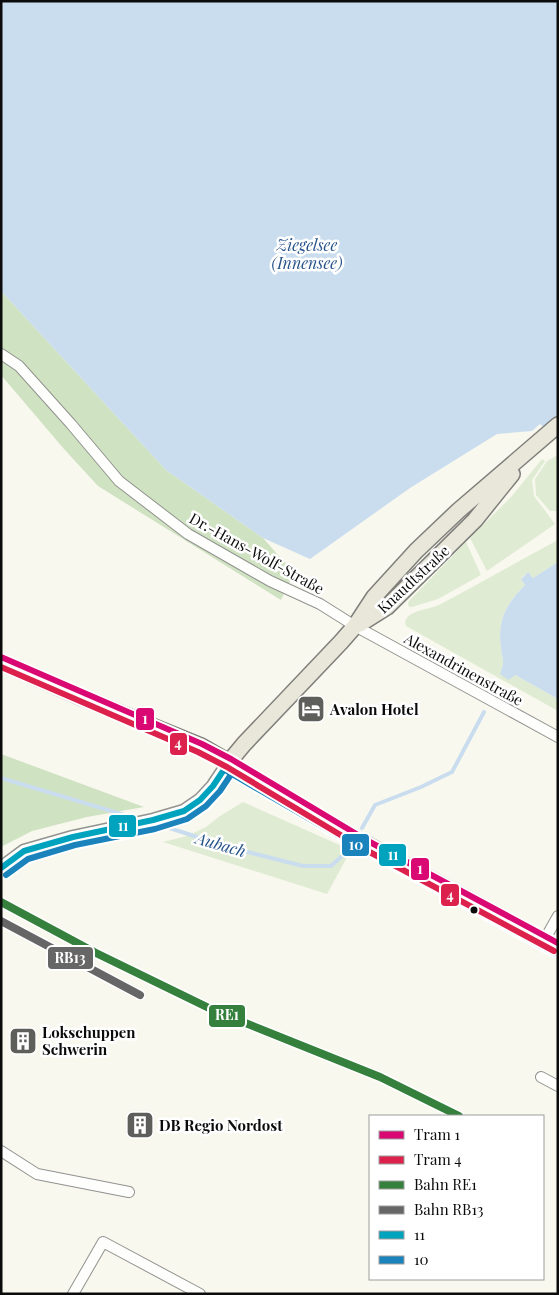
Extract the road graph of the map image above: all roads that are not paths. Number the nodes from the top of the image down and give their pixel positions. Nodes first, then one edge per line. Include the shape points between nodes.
1 (1, 354) edge
2 (553, 429) edge
3 (355, 626) junction
4 (1, 662) edge
5 (558, 737) edge
6 (230, 762) junction
7 (1, 868) edge
8 (558, 916) edge
9 (545, 939) junction
10 (558, 945) edge
11 (541, 1077) dead end
12 (558, 1086) edge
13 (1, 1151) edge
14 (129, 1192) dead end
15 (73, 1294) edge
16 (200, 1294) edge

1 - 3 street, Dr.-Hans-Wolf-Straße via 19,366 119,481 148,504 188,534
2 - 3 main road, Knaudtstraße via 416,551 374,597
3 - 5 street, Alexandrinenstraße
3 - 6 main road, Knaudtstraße
4 - 6 main road via 201,746
6 - 7 street via 200,800 184,811 24,851
6 - 9 street via 356,836
8 - 9 street
9 - 10 street
11 - 12 street
13 - 14 street via 37,1174
15 - 16 street via 103,1242

